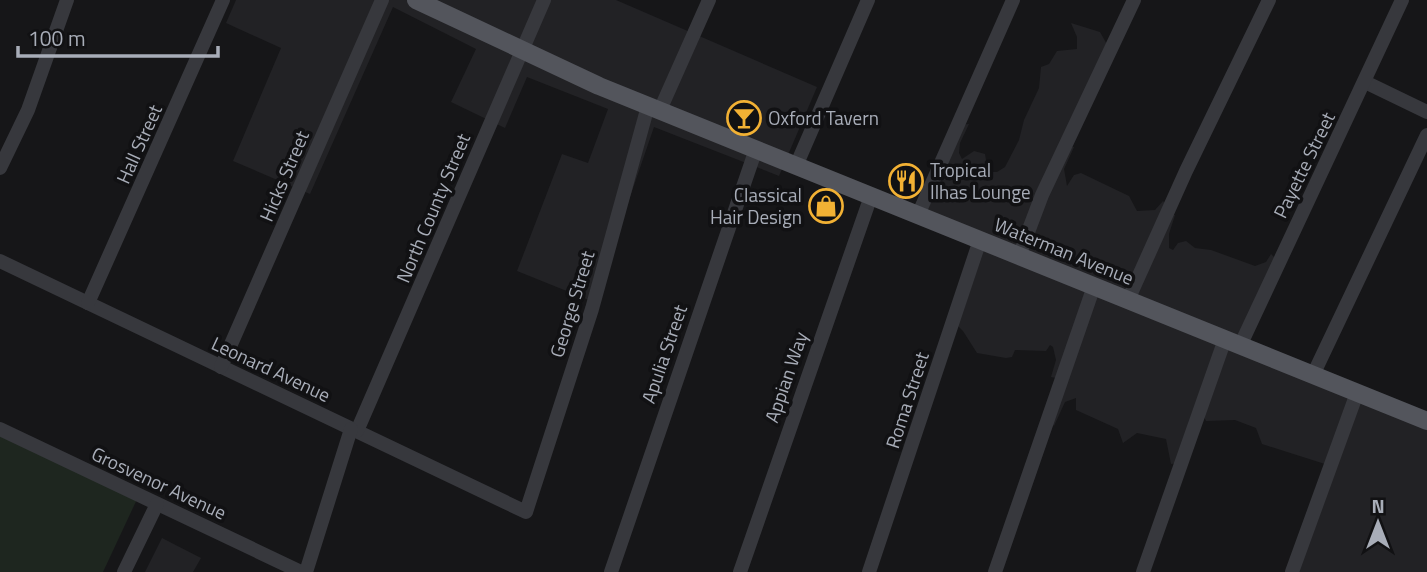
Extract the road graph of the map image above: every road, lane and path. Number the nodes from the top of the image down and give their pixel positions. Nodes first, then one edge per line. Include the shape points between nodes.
1 (67, 0) edge
2 (223, 0) edge
3 (382, 0) edge
4 (416, 0) edge
5 (544, 0) edge
6 (709, 0) edge
7 (868, 0) edge
8 (1013, 0) edge
9 (1134, 0) edge
10 (1269, 0) edge
11 (1402, 0) edge
12 (522, 52) junction
13 (1365, 82) junction
14 (654, 108) junction
15 (1427, 112) edge
16 (1427, 135) edge
17 (756, 149) junction
18 (796, 166) junction
19 (0, 169) edge
20 (871, 196) junction
21 (918, 215) junction
22 (980, 240) junction
23 (1019, 256) junction
24 (0, 261) edge
25 (1094, 286) junction
26 (1128, 300) junction
27 (88, 303) junction
28 (1233, 342) junction
29 (221, 367) junction
30 (1313, 375) junction
31 (1357, 393) junction
32 (1427, 421) edge
33 (0, 429) edge
34 (354, 430) junction
35 (157, 504) junction
36 (526, 512) joint
37 (124, 572) edge
38 (301, 572) edge
39 (306, 572) edge
40 (611, 572) edge
41 (740, 572) edge
42 (869, 572) edge
43 (995, 572) edge
44 (1143, 572) edge
45 (1292, 572) edge

1 - 19 street via 28,110
2 - 27 street, Hall Street
3 - 29 street, Hicks Street
4 - 12 main road, Waterman Avenue
5 - 12 street, North County Street
6 - 14 street, George Street
7 - 18 street
8 - 21 street
9 - 23 street via 1042,195
10 - 26 street
11 - 13 street, Payette Street
12 - 14 main road, Waterman Avenue
12 - 34 street, North County Street
13 - 15 street
13 - 28 street, Payette Street
14 - 17 main road, Waterman Avenue
14 - 36 street, George Street
16 - 30 street
17 - 18 main road, Waterman Avenue
17 - 40 street, Apulia Street
18 - 20 main road, Waterman Avenue
20 - 21 main road, Waterman Avenue
20 - 41 street, Appian Way
21 - 22 main road, Waterman Avenue
22 - 23 main road, Waterman Avenue
22 - 42 street, Roma Street
23 - 25 main road, Waterman Avenue
24 - 27 street, Leonard Avenue
25 - 26 main road, Waterman Avenue
25 - 43 street
26 - 28 main road, Waterman Avenue
27 - 29 street, Leonard Avenue
28 - 30 main road, Waterman Avenue
28 - 44 street, Payette Street
29 - 34 street, Leonard Avenue
30 - 31 main road, Waterman Avenue
31 - 32 main road, Waterman Avenue
31 - 45 street
33 - 35 street, Grosvenor Avenue
34 - 36 street, Leonard Avenue
34 - 39 street, North County Street
35 - 37 street
35 - 38 street, Grosvenor Avenue

